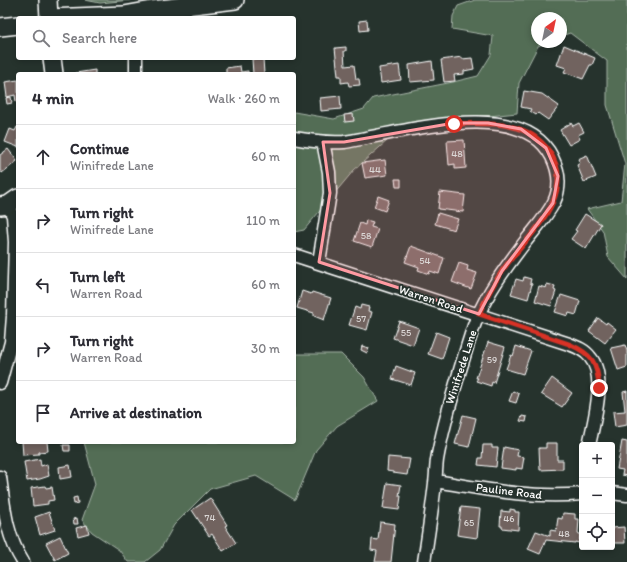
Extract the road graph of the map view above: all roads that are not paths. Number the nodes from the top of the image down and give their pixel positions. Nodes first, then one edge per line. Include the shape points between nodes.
1 (48, 0) edge
2 (235, 0) edge
3 (139, 15) edge
4 (48, 16) edge
5 (99, 16) edge
6 (16, 25) edge
7 (0, 27) edge
8 (52, 60) edge
9 (136, 60) edge
10 (54, 72) edge
11 (136, 72) edge
12 (296, 138) edge
13 (323, 142) junction
14 (9, 203) edge
15 (296, 256) edge
16 (319, 262) junction
17 (479, 314) junction
18 (0, 383) edge
19 (590, 442) edge
20 (0, 477) edge
21 (436, 481) junction
22 (579, 493) edge
23 (615, 493) edge
24 (627, 495) edge
25 (23, 562) edge
26 (424, 562) edge

1 - 4 street
2 - 3 street
3 - 5 street
6 - 7 street
8 - 10 street
9 - 11 street
12 - 13 street, Winifrede Lane
13 - 16 street via 330,172 330,193
13 - 17 street, Winifrede Lane via 344,142 454,124 488,123 521,129 546,148 554,161 558,176 556,196 544,218 502,271
14 - 18 street via 15,242 13,316 11,342
15 - 16 street, Warren Road
16 - 17 street, Warren Road
17 - 19 street, Warren Road via 569,344 590,356 599,375
17 - 21 street, Winifrede Lane via 448,408 437,461
20 - 25 street via 7,523 15,549
21 - 22 street, Pauline Road via 528,495 561,496
21 - 26 street, Winifrede Lane
23 - 24 street

